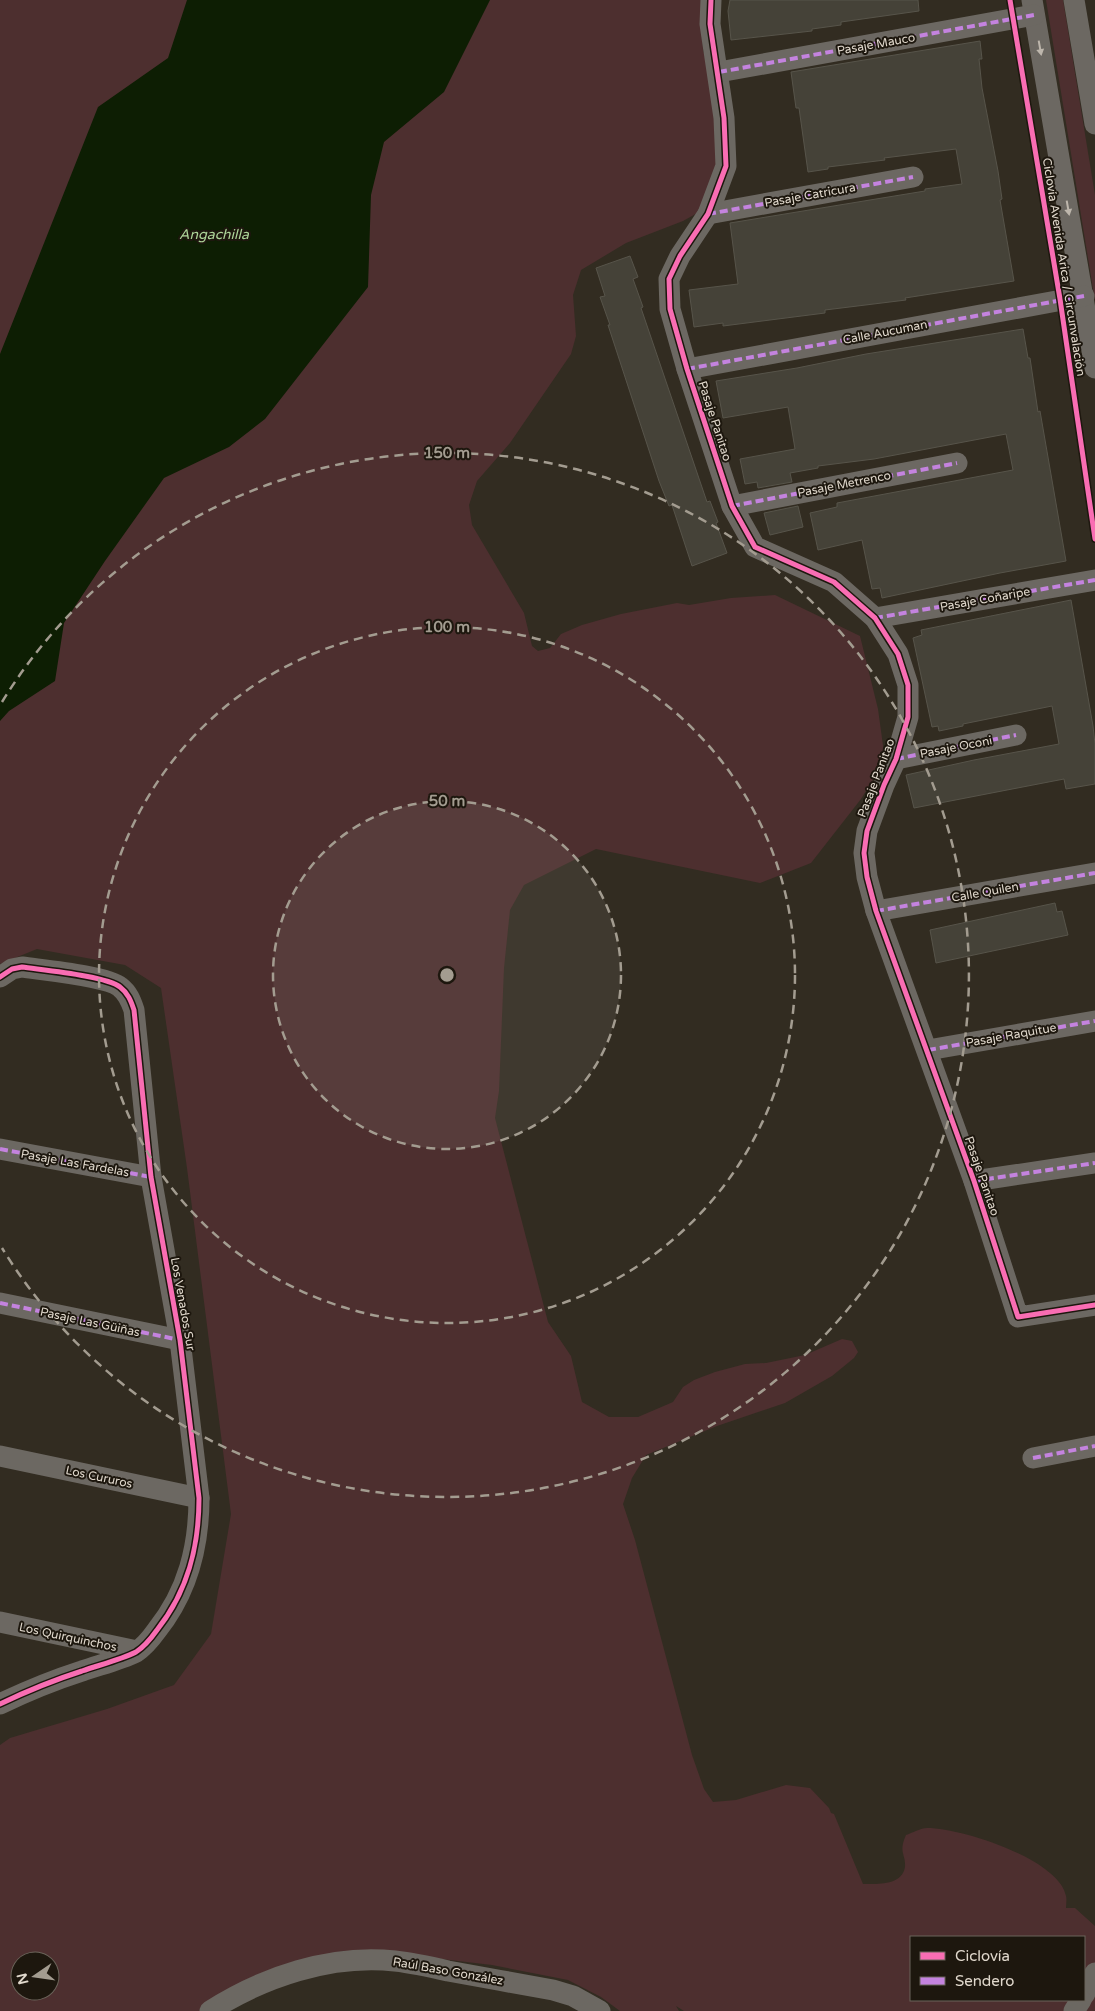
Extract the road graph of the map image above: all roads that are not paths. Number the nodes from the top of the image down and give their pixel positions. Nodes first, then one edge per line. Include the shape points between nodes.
1 (711, 0) edge
2 (1074, 0) edge
3 (1033, 7) edge
4 (718, 72) junction
5 (1095, 124) edge
6 (913, 177) dead end
7 (708, 214) junction
8 (1084, 296) junction
9 (1095, 368) edge
10 (687, 369) junction
11 (957, 463) dead end
12 (732, 506) junction
13 (1095, 580) edge
14 (876, 618) junction
15 (1016, 735) dead end
16 (896, 759) junction
17 (1095, 873) edge
18 (876, 911) junction
19 (0, 978) edge
20 (1095, 1021) edge
21 (928, 1050) junction
22 (0, 1149) edge
23 (1095, 1163) edge
24 (151, 1177) junction
25 (974, 1181) junction
26 (0, 1303) edge
27 (1095, 1305) edge
28 (180, 1340) junction
29 (1095, 1446) edge
30 (0, 1456) edge
31 (1033, 1458) dead end
32 (199, 1498) junction
33 (0, 1622) edge
34 (137, 1652) junction
35 (0, 1704) edge
36 (1095, 1973) edge
37 (1085, 1993) edge
38 (210, 2011) edge
39 (600, 2011) edge

1 - 4 street, Pasaje Panitao via 710,24
2 - 5 street
3 - 4 street, Pasaje Mauco
3 -> 8 street
4 - 7 street, Pasaje Panitao via 726,166
6 - 7 street, Pasaje Catricura
7 - 10 street, Pasaje Panitao via 680,256 669,280 670,309
8 - 9 street
8 - 10 street, Calle Aucuman
10 - 12 street, Pasaje Panitao
11 - 12 street, Pasaje Metrenco
12 - 14 street, Pasaje Panitao via 755,546 834,582
13 - 14 street, Pasaje Coñaripe
14 - 16 street, Pasaje Panitao via 898,654 908,685 908,717
15 - 16 street, Pasaje Oconi
16 - 18 street, Pasaje Panitao via 867,831 864,853
17 - 18 street, Calle Quilen
18 - 21 street, Pasaje Panitao
19 - 24 street, Los Venados Sur via 12,969 22,967 108,981 127,993 134,1010
20 - 21 street, Pasaje Raquitue
21 - 25 street, Pasaje Panitao
22 - 24 street, Pasaje Las Fardelas
23 - 25 street
24 - 28 street, Los Venados Sur
25 - 27 street, Pasaje Panitao via 1018,1317
26 - 28 street, Pasaje Las Güiñas
28 - 32 street, Los Venados Sur
29 - 31 street
30 - 32 street, Los Cururos
32 - 34 street, Los Venados Sur via 196,1549 189,1574 167,1619
33 - 34 street, Los Quirquinchos
34 - 35 street, Los Venados Sur via 60,1678
36 - 37 street
38 - 39 street, Raúl Baso González via 255,1986 281,1976 366,1960 395,1960 553,1990 573,1996

